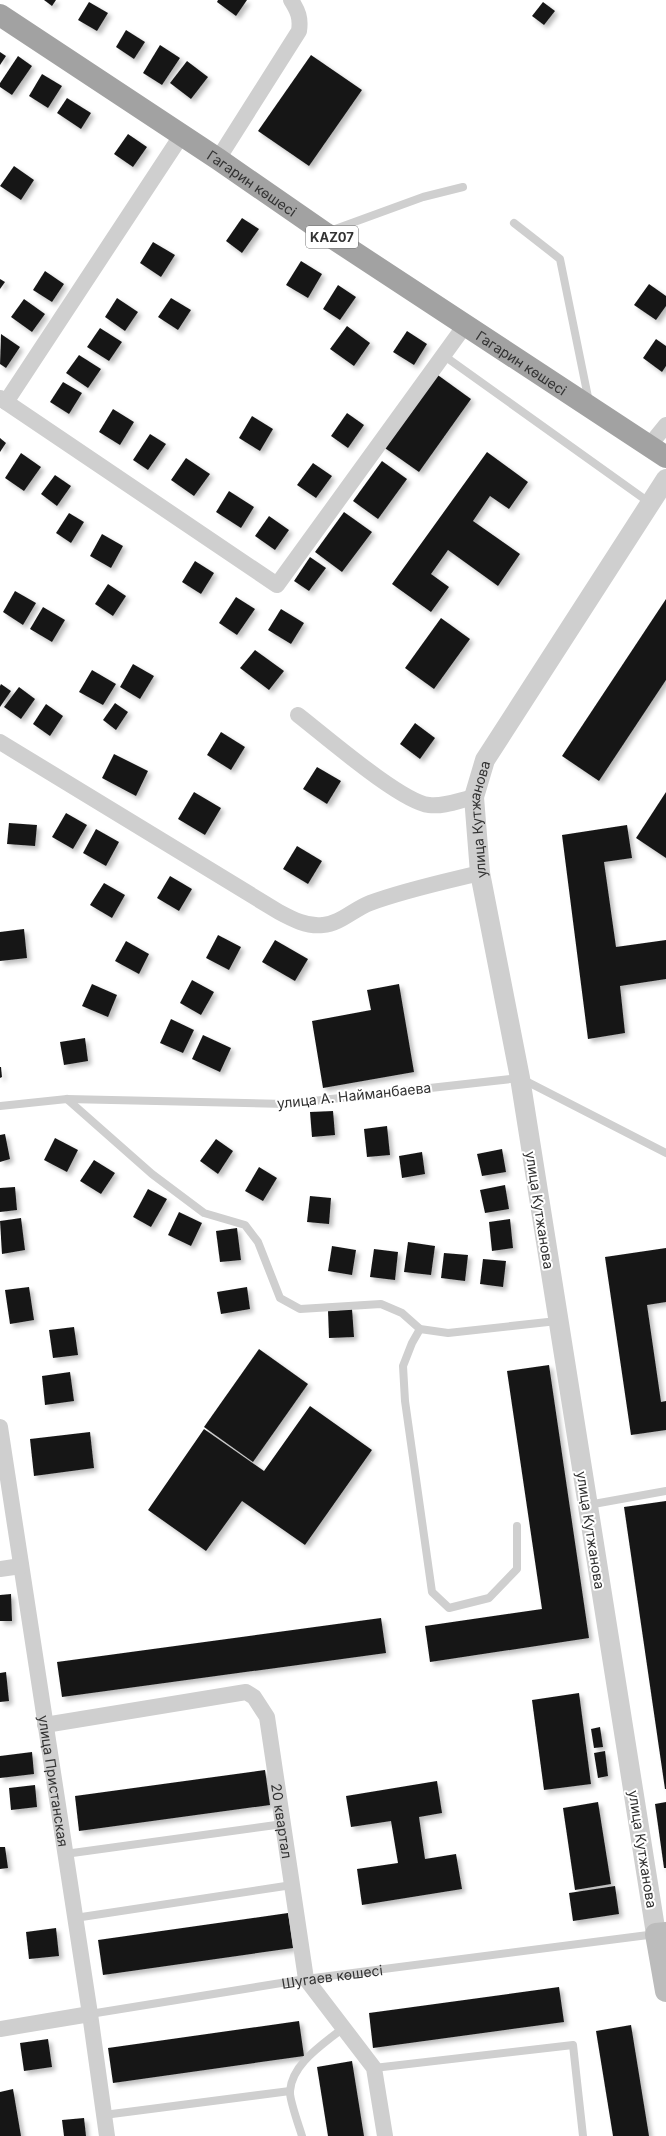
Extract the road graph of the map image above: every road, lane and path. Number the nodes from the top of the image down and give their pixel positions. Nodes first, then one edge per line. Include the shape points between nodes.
1 (291, 0) edge
2 (0, 15) edge
3 (181, 136) junction
4 (218, 159) junction
5 (463, 187) dead end
6 (514, 223) dead end
7 (325, 233) junction
8 (466, 324) junction
9 (443, 355) junction
10 (3, 400) edge
11 (589, 404) junction
12 (666, 425) edge
13 (658, 451) edge
14 (666, 479) edge
15 (650, 503) junction
16 (298, 715) dead end
17 (0, 742) edge
18 (474, 797) junction
19 (480, 873) junction
20 (520, 1078) junction
21 (67, 1099) junction
22 (0, 1106) edge
23 (666, 1153) edge
24 (557, 1321) junction
25 (420, 1329) junction
26 (0, 1427) edge
27 (666, 1491) edge
28 (587, 1506) junction
29 (517, 1526) dead end
30 (21, 1566) junction
31 (0, 1569) edge
32 (45, 1725) junction
33 (283, 1824) junction
34 (65, 1854) junction
35 (292, 1885) junction
36 (76, 1918) junction
37 (661, 1933) edge
38 (306, 1979) junction
39 (666, 1991) edge
40 (90, 2014) junction
41 (0, 2028) edge
42 (343, 2028) junction
43 (374, 2068) junction
44 (290, 2091) junction
45 (104, 2115) junction
46 (107, 2136) edge
47 (302, 2136) edge
48 (385, 2136) edge
49 (583, 2136) edge

1 - 4 street via 298,10 299,31
2 - 3 highway, Гагарин көшесі / KAZ07
3 - 4 highway, Гагарин көшесі / KAZ07
3 - 10 street
4 - 7 highway, Гагарин көшесі / KAZ07
5 - 7 lane via 423,197
6 - 11 lane via 560,259
7 - 8 highway, Гагарин көшесі / KAZ07
8 - 9 street
8 - 11 highway, Гагарин көшесі / KAZ07
9 - 10 street via 277,585
9 - 15 lane
11 - 13 highway, Гагарин көшесі / KAZ07
12 - 13 street
14 - 15 street, улица Кутжанова
15 - 18 street, улица Кутжанова via 485,760
16 - 18 street via 392,787 410,797 428,805
17 - 19 street via 294,920 323,925 386,897
18 - 19 street, улица Кутжанова
19 - 20 street, улица Кутжанова
20 - 21 lane, улица А. Найманбаева via 286,1104
20 - 23 lane
20 - 24 street, улица Кутжанова
21 - 22 lane, улица А. Найманбаева
21 - 25 lane via 152,1174 204,1213 244,1225 258,1242 280,1298 300,1309 381,1304 402,1313
24 - 25 lane via 448,1334
24 - 28 street, улица Кутжанова
25 - 29 lane via 403,1366 432,1592 450,1608 489,1598 517,1570
26 - 30 street, улица Пристанская
27 - 28 lane
28 - 37 street, улица Кутжанова
30 - 31 street
30 - 32 street, улица Пристанская
32 - 33 street, 20 квартал via 246,1692 254,1697 267,1717
32 - 34 street, улица Пристанская
33 - 34 lane
33 - 35 street, 20 квартал
34 - 36 street, улица Пристанская
35 - 36 lane
35 - 38 street, 20 квартал
36 - 40 street, улица Пристанская
37 - 38 lane, Шугаев көшесі
37 - 39 main road, улица Кутжанова
38 - 40 lane, Шугаев көшесі
38 - 42 street, 20 квартал
40 - 41 street, Шугаев көшесі
40 - 45 street, улица Пристанская
42 - 43 street, 20 квартал
42 - 44 lane via 296,2071
43 - 48 street, 20 квартал
43 - 49 lane via 573,2045
44 - 45 lane
44 - 47 lane
45 - 46 street, улица Пристанская

